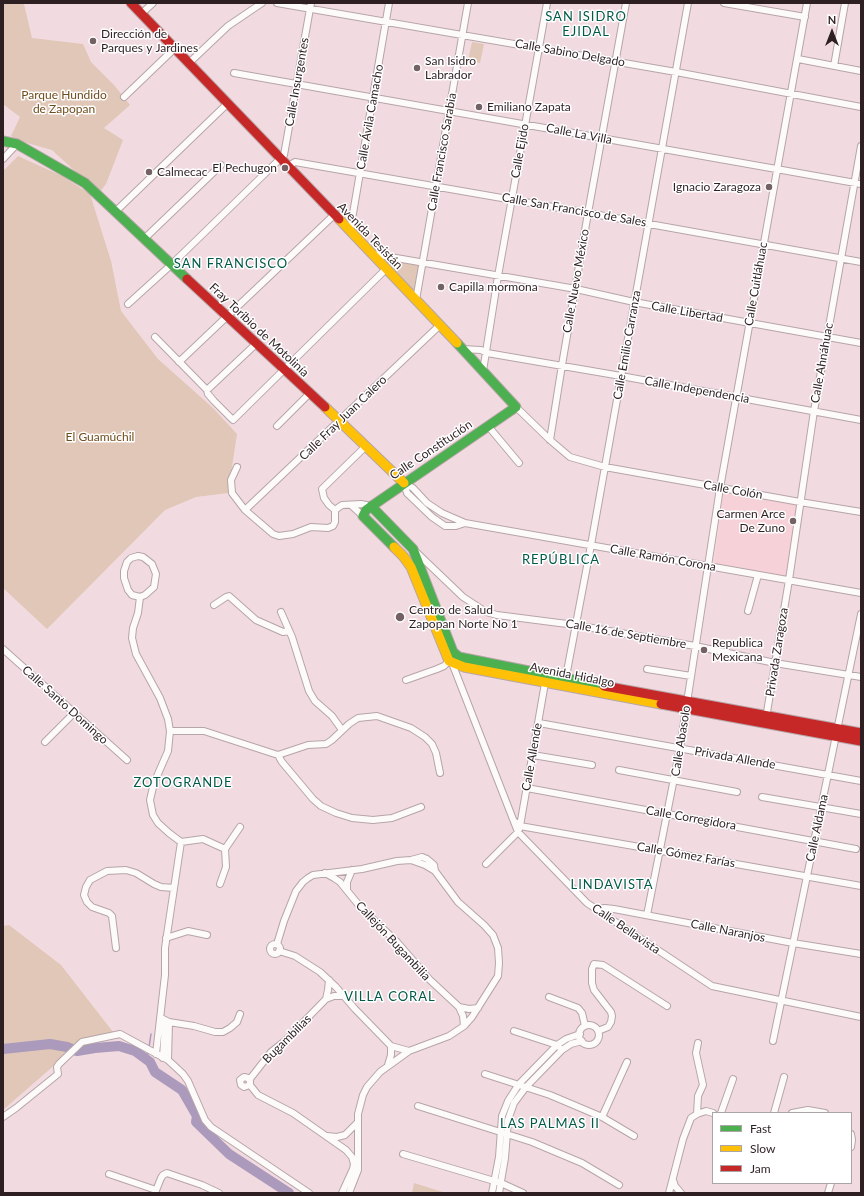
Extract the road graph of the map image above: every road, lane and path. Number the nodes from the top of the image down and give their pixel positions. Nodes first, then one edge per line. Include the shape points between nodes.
1 (131, 3) edge
2 (153, 3) edge
3 (262, 3) edge
4 (278, 3) edge
5 (389, 3) edge
6 (468, 3) edge
7 (547, 3) edge
8 (626, 3) edge
9 (688, 3) edge
10 (724, 3) edge
11 (807, 3) edge
12 (845, 3) edge
13 (311, 6) edge
14 (142, 14) junction
15 (805, 17) junction
16 (386, 21) junction
17 (463, 34) junction
18 (175, 48) junction
19 (538, 48) junction
20 (798, 59) junction
21 (615, 62) junction
22 (189, 63) junction
23 (834, 66) junction
24 (861, 71) edge
25 (676, 72) junction
26 (234, 74) dead end
27 (297, 84) junction
28 (792, 93) junction
29 (124, 97) dead end
30 (373, 97) junction
31 (227, 104) junction
32 (861, 107) edge
33 (450, 111) junction
34 (525, 124) junction
35 (602, 139) junction
36 (3, 141) edge
37 (17, 144) junction
38 (861, 146) edge
39 (662, 150) junction
40 (3, 159) edge
41 (280, 160) junction
42 (221, 165) dead end
43 (287, 167) junction
44 (778, 170) junction
45 (360, 174) junction
46 (854, 183) junction
47 (861, 184) edge
48 (436, 187) junction
49 (512, 200) junction
50 (115, 212) junction
51 (588, 213) junction
52 (334, 215) junction
53 (648, 224) junction
54 (350, 231) junction
55 (144, 239) junction
56 (764, 245) junction
57 (372, 254) junction
58 (840, 259) junction
59 (861, 262) edge
60 (423, 263) junction
61 (171, 265) junction
62 (386, 269) junction
63 (498, 276) junction
64 (576, 289) junction
65 (416, 300) junction
66 (634, 302) junction
67 (128, 304) dead end
68 (228, 316) junction
69 (750, 323) junction
70 (440, 325) junction
71 (155, 337) dead end
72 (827, 337) junction
73 (861, 343) edge
74 (256, 344) junction
75 (462, 349) junction
76 (487, 353) junction
77 (179, 362) junction
78 (562, 365) junction
79 (284, 370) junction
80 (483, 371) junction
81 (621, 376) junction
82 (207, 390) junction
83 (310, 393) junction
84 (736, 397) junction
85 (516, 407) junction
86 (814, 410) junction
87 (339, 420) junction
88 (861, 420) edge
89 (277, 426) dead end
90 (488, 426) junction
91 (550, 440) junction
92 (366, 446) junction
93 (519, 463) dead end
94 (237, 467) dead end
95 (605, 467) junction
96 (404, 483) junction
97 (720, 488) junction
98 (800, 502) junction
99 (352, 505) junction
100 (371, 506) junction
101 (245, 510) junction
102 (335, 510) junction
103 (861, 512) edge
104 (363, 516) junction
105 (465, 523) junction
106 (591, 545) junction
107 (413, 549) junction
108 (709, 566) junction
109 (758, 575) junction
110 (789, 580) junction
111 (861, 593) edge
112 (140, 597) junction
113 (214, 605) dead end
114 (748, 610) dead end
115 (281, 612) dead end
116 (861, 614) edge
117 (575, 625) junction
118 (289, 631) junction
119 (696, 646) junction
120 (3, 650) edge
121 (451, 662) junction
122 (775, 663) junction
123 (491, 668) junction
124 (647, 669) dead end
125 (849, 675) junction
126 (691, 676) junction
127 (861, 677) edge
128 (406, 680) dead end
129 (565, 682) junction
130 (545, 683) junction
131 (687, 705) junction
132 (74, 713) junction
133 (766, 720) junction
134 (539, 723) junction
135 (342, 730) junction
136 (170, 731) junction
137 (837, 733) junction
138 (861, 733) edge
139 (861, 741) edge
140 (45, 742) dead end
141 (680, 748) junction
142 (278, 755) junction
143 (533, 755) junction
144 (128, 760) dead end
145 (592, 765) dead end
146 (619, 770) dead end
147 (440, 773) dead end
148 (828, 774) junction
149 (674, 780) junction
150 (861, 780) edge
151 (527, 788) junction
152 (737, 792) dead end
153 (762, 796) dead end
154 (421, 807) dead end
155 (821, 807) junction
156 (668, 814) junction
157 (861, 814) edge
158 (240, 827) dead end
159 (519, 829) junction
160 (814, 841) junction
161 (181, 842) junction
162 (225, 849) junction
163 (856, 849) dead end
164 (659, 850) junction
165 (486, 864) dead end
166 (352, 870) junction
167 (325, 873) junction
168 (806, 876) junction
169 (220, 884) dead end
170 (861, 886) edge
171 (174, 888) junction
172 (347, 890) junction
173 (596, 909) junction
174 (647, 915) junction
175 (207, 935) dead end
176 (166, 938) junction
177 (793, 943) junction
178 (116, 948) dead end
179 (861, 954) edge
180 (329, 980) junction
181 (343, 996) junction
182 (549, 997) dead end
183 (326, 999) junction
184 (781, 1001) junction
185 (667, 1006) dead end
186 (459, 1007) junction
187 (478, 1008) junction
188 (240, 1014) dead end
189 (861, 1017) edge
190 (165, 1020) junction
191 (464, 1026) junction
192 (585, 1026) junction
193 (514, 1031) dead end
194 (598, 1031) junction
195 (580, 1034) junction
196 (582, 1041) junction
197 (773, 1041) dead end
198 (698, 1043) dead end
199 (391, 1046) junction
200 (559, 1047) junction
201 (409, 1051) junction
202 (154, 1053) junction
203 (165, 1059) junction
204 (628, 1062) dead end
205 (388, 1065) junction
206 (485, 1074) dead end
207 (784, 1077) dead end
208 (733, 1079) dead end
209 (519, 1084) junction
210 (526, 1087) junction
211 (418, 1106) dead end
212 (720, 1112) edge
213 (774, 1112) edge
214 (797, 1112) edge
215 (819, 1112) edge
216 (712, 1113) edge
217 (697, 1114) junction
218 (3, 1117) edge
219 (602, 1117) junction
220 (357, 1123) junction
221 (503, 1132) junction
222 (326, 1136) junction
223 (634, 1136) dead end
224 (403, 1154) dead end
225 (109, 1174) dead end
226 (673, 1180) junction
227 (498, 1182) junction
228 (619, 1185) dead end
229 (155, 1192) edge
230 (218, 1193) edge
231 (309, 1193) edge
232 (342, 1193) edge
233 (349, 1193) edge
234 (492, 1193) edge
235 (499, 1193) edge
236 (524, 1193) edge
237 (669, 1193) edge
238 (681, 1193) edge

1 - 14 main road, Avenida Tesistán
2 - 14 street
3 - 22 street via 228,26
4 - 13 street, Calle Sabino Delgado
5 - 16 street, Calle Ávila Camacho
6 - 17 street, Calle Francisco Sarabia
7 - 19 street, Calle Ejido
8 - 21 street, Calle Nuevo México
9 - 25 street, Calle Emilio Carranza
10 - 15 street
11 - 15 street, Calle Cuitláhuac
12 - 23 street
13 - 16 street, Calle Sabino Delgado
13 - 27 street, Calle Insurgentes
14 - 18 main road, Avenida Tesistán
15 - 20 street, Calle Cuitláhuac
16 - 17 street, Calle Sabino Delgado
16 - 30 street, Calle Ávila Camacho
17 - 19 street, Calle Sabino Delgado
17 - 33 street, Calle Francisco Sarabia
18 - 22 main road, Avenida Tesistán
18 - 29 street
19 - 21 street, Calle Sabino Delgado
19 - 34 street, Calle Ejido
20 - 23 street
20 - 28 street, Calle Cuitláhuac
21 - 25 street, Calle Sabino Delgado
21 - 35 street, Calle Nuevo México
22 - 31 main road, Avenida Tesistán
23 - 24 street
25 - 28 street, Calle Sabino Delgado
25 - 39 street, Calle Emilio Carranza
26 - 27 street, Calle La Villa
27 - 30 street, Calle La Villa
27 - 41 street, Calle Insurgentes via 285,152
28 - 32 street, Calle Sabino Delgado
28 - 44 street, Calle Cuitláhuac
30 - 33 street, Calle La Villa
30 - 45 street, Calle Ávila Camacho
31 - 41 main road, Avenida Tesistán
31 - 50 street
33 - 34 street, Calle La Villa
33 - 48 street, Calle Francisco Sarabia
34 - 35 street, Calle La Villa
34 - 49 street, Calle Ejido
35 - 39 street, Calle La Villa
35 - 51 street, Calle Nuevo México
36 - 37 main road, Fray Toribio de Motolinía
37 - 40 street
37 - 50 main road, Fray Toribio de Motolinía via 85,183
38 - 46 street, Calle Ahnáhuac
39 - 44 street, Calle La Villa
39 - 53 street, Calle Emilio Carranza
41 - 43 main road, Avenida Tesistán
41 - 61 street
42 - 55 street
43 - 45 street, Calle San Francisco de Sales via 295,162
43 - 52 main road, Avenida Tesistán
44 - 46 street, Calle La Villa
44 - 56 street, Calle Cuitláhuac
45 - 48 street, Calle San Francisco de Sales
45 - 54 street, Calle Ávila Camacho
46 - 47 street, Calle La Villa
46 - 58 street, Calle Ahnáhuac
48 - 49 street, Calle San Francisco de Sales
48 - 60 street, Calle Francisco Sarabia
49 - 51 street, Calle San Francisco de Sales
49 - 63 street, Calle Ejido
50 - 55 main road, Fray Toribio de Motolinía
51 - 53 street, Calle San Francisco de Sales
51 - 64 street, Calle Nuevo México
52 - 54 main road, Avenida Tesistán
52 - 68 street
53 - 56 street, Calle San Francisco de Sales
53 - 66 street, Calle Emilio Carranza
54 - 57 main road, Avenida Tesistán
55 - 61 main road, Fray Toribio de Motolinía
56 - 58 street, Calle San Francisco de Sales
56 - 69 street, Calle Cuitláhuac
57 - 60 street, Calle Libertad
57 - 62 main road, Avenida Tesistán
58 - 59 street, Calle San Francisco de Sales
58 - 72 street, Calle Ahnáhuac
60 - 63 street, Calle Libertad
60 - 65 street, Calle Francisco Sarabia
61 - 67 street
61 - 68 main road, Fray Toribio de Motolinía
62 - 65 main road, Avenida Tesistán
62 - 79 street
63 - 64 street, Calle Libertad
63 - 76 street, Calle Ejido
64 - 66 street, Calle Libertad
64 - 78 street, Calle Nuevo México
65 - 70 main road, Avenida Tesistán
66 - 69 street, Calle Libertad
66 - 81 street, Calle Emilio Carranza
68 - 74 main road, Fray Toribio de Motolinía
68 - 77 street
69 - 72 street, Calle Libertad
69 - 84 street, Calle Cuitláhuac
70 - 75 main road, Avenida Tesistán
70 - 87 street, Calle Fray Juan Calero
71 - 77 street
72 - 73 street, Calle Libertad
72 - 86 street, Calle Ahnáhuac
74 - 79 main road, Fray Toribio de Motolinía
74 - 82 street
75 - 76 street, Calle Independencia via 481,350
75 - 80 main road, Avenida Tesistán
76 - 78 street, Calle Independencia
76 - 80 street, Calle Ejido
77 - 82 street
78 - 81 street, Calle Independencia
78 - 91 street, Calle Nuevo México
79 - 82 street via 233,420
79 - 83 main road, Fray Toribio de Motolinía
80 - 85 main road, Avenida Tesistán
81 - 84 street, Calle Independencia
81 - 95 street, Calle Emilio Carranza
83 - 87 main road, Fray Toribio de Motolinía
83 - 89 street
84 - 86 street, Calle Independencia
84 - 97 street, Calle Cuitláhuac
85 - 90 main road, Calle Constitución
85 - 91 street, Avenida Tesistán
86 - 88 street, Calle Independencia
86 - 98 street, Calle Ahnáhuac
87 - 92 main road, Fray Toribio de Motolinía
87 - 101 street, Calle Fray Juan Calero
90 - 93 street
90 - 96 main road, Calle Constitución
91 - 95 street, Avenida Tesistán via 570,457
92 - 96 main road, Fray Toribio de Motolinía
92 - 102 street via 322,489 324,498
94 - 101 street via 231,480 232,493
95 - 97 street, Calle Colón
95 - 106 street, Calle Emilio Carranza
96 - 100 main road, Calle Constitución
96 - 105 street, Calle Ramón Corona via 442,513
96 - 105 street, Calle Ramón Corona via 407,493 438,522 445,526
97 - 98 street, Calle Colón
97 - 108 street, Calle Cuitláhuac
98 - 103 street, Calle Colón
98 - 110 street, Calle Ahnáhuac
99 - 100 street
99 - 102 street via 342,505
99 - 104 street
100 - 104 main road, Calle Constitución
100 - 107 main road, Avenida Hidalgo
101 - 102 street via 273,534 279,536 293,534 311,526 333,526
104 - 121 main road via 404,556 411,567
105 - 106 street, Calle Ramón Corona
106 - 108 street, Calle Ramón Corona
106 - 117 street, Calle Emilio Carranza
107 - 117 street, Calle 16 de Septiembre via 463,597 486,612
107 - 123 main road, Avenida Hidalgo via 453,652 459,658
108 - 109 street, Calle Ramón Corona
108 - 119 street, Calle Abasolo
109 - 110 street, Calle Ramón Corona
109 - 114 street
110 - 111 street, Calle Ramón Corona
110 - 122 street, Privada Zaragoza
112 - 112 street via 132,595 124,578 127,562 138,556 144,557 152,564 156,574 154,587 145,596
112 - 136 street via 132,638 136,654 160,698
113 - 118 street via 229,596 256,620 283,632
115 - 118 street
116 - 125 street, Calle Aldama
117 - 119 street, Calle 16 de Septiembre
117 - 129 street, Calle Emilio Carranza
118 - 135 street via 309,691
119 - 122 street, Calle 16 de Septiembre
119 - 126 street, Calle Abasolo
120 - 132 street, Calle Santo Domingo
121 - 123 main road, Avenida Hidalgo via 464,667
121 - 128 street
121 - 159 street, Calle Bellavista via 512,820
122 - 125 street, Calle 16 de Septiembre
122 - 133 street, Privada Zaragoza
123 - 129 main road, Avenida Hidalgo
123 - 130 main road, Avenida Hidalgo
124 - 126 street
125 - 127 street, Calle 16 de Septiembre
125 - 137 street, Calle Aldama
126 - 131 street, Calle Abasolo
129 - 130 main road, Avenida Hidalgo
129 - 131 main road, Avenida Hidalgo
130 - 134 street, Calle Allende
131 - 133 main road, Avenida Hidalgo
131 - 141 street, Calle Abasolo
132 - 140 street
132 - 144 street, Calle Santo Domingo
133 - 137 main road, Avenida Hidalgo
134 - 141 street, Privada Allende
134 - 143 street, Calle Allende
135 - 142 street via 326,744 308,745
135 - 147 street via 358,718 369,716 377,716 411,728 432,744
136 - 142 street via 204,731
136 - 161 street via 168,751 154,782 150,800 153,815 158,823
137 - 138 main road, Avenida Hidalgo
137 - 139 main road, Avenida Hidalgo
137 - 148 street, Calle Aldama
141 - 148 street, Privada Allende
141 - 149 street, Calle Abasolo
142 - 154 street via 312,799 336,813 373,820 392,818
143 - 145 street
143 - 151 street, Calle Allende
146 - 149 street
148 - 150 street, Privada Allende
148 - 155 street, Calle Aldama
149 - 152 street
149 - 156 street, Calle Abasolo
151 - 156 street, Calle Corregidora
151 - 159 street, Calle Allende
153 - 155 street
155 - 157 street
155 - 160 street, Calle Aldama
156 - 160 street, Calle Corregidora
156 - 164 street, Calle Abasolo
158 - 162 street
159 - 164 street, Calle Gómez Farías
159 - 165 street
159 - 173 street, Calle Bellavista via 587,903
160 - 163 street, Calle Corregidora
160 - 168 street, Calle Aldama
161 - 162 street via 203,839
161 - 171 street
162 - 169 street via 226,867
164 - 168 street, Calle Gómez Farías
164 - 174 street, Calle Abasolo
166 - 167 street
166 - 172 street, Callejón Bugambilia via 346,882
166 - 187 street via 422,857 434,865 435,871 458,902 493,935 498,948 498,976
167 - 172 street, Callejón Bugambilia
167 - 180 street via 308,878 296,891 277,944 280,947 279,952 295,956
168 - 170 street, Calle Gómez Farías
168 - 177 street, Calle Aldama
171 - 176 street
171 - 178 street via 161,887 126,870 107,871 90,880 84,895 92,906 112,916
172 - 186 street, Callejón Bugambilia via 362,910 397,942 430,980
173 - 174 street, Calle Naranjos via 606,908
173 - 184 street, Calle Bellavista via 712,986
174 - 177 street, Calle Naranjos
175 - 176 street via 188,931
176 - 190 street
177 - 179 street, Calle Naranjos
177 - 184 street, Calle Aldama
180 - 181 street
180 - 183 street
181 - 183 street
181 - 199 street
182 - 192 street via 578,1008
183 - 222 street, Bugambilias via 271,1052 250,1082 258,1095 293,1113
184 - 189 street, Calle Bellavista
184 - 197 street, Calle Aldama
185 - 194 street via 604,965 594,964 594,990 612,1016 608,1027
186 - 187 street
186 - 191 street
187 - 191 street
188 - 190 street via 237,1022 223,1032
190 - 202 street
190 - 203 street
191 - 201 street via 448,1036
192 - 194 street via 594,1027
192 - 195 street
193 - 200 street
194 - 196 street via 598,1038 594,1043 587,1044
195 - 196 street
195 - 200 street via 566,1039
196 - 200 street
198 - 217 street via 696,1053 703,1085 698,1096
199 - 201 street
199 - 205 street
200 - 209 street
200 - 210 street
201 - 205 street
202 - 203 street
202 - 218 street via 120,1034 82,1042 59,1064 58,1074
203 - 231 street via 188,1081 205,1120 211,1126
204 - 219 street
205 - 220 street via 367,1087
206 - 209 street
207 - 213 street
208 - 212 street
209 - 210 street
209 - 221 street via 502,1116
210 - 219 street
210 - 221 street via 514,1103
211 - 221 street
214 - 215 street
216 - 217 street via 706,1111
217 - 226 street via 688,1124
219 - 223 street
220 - 222 street via 345,1135
220 - 233 street via 358,1170
221 - 227 street
221 - 228 street via 582,1163
222 - 232 street via 346,1150 354,1164 350,1179
224 - 227 street
225 - 229 street
226 - 237 street
226 - 238 street
227 - 234 street
227 - 235 street
227 - 236 street
229 - 230 street via 163,1175 171,1174

